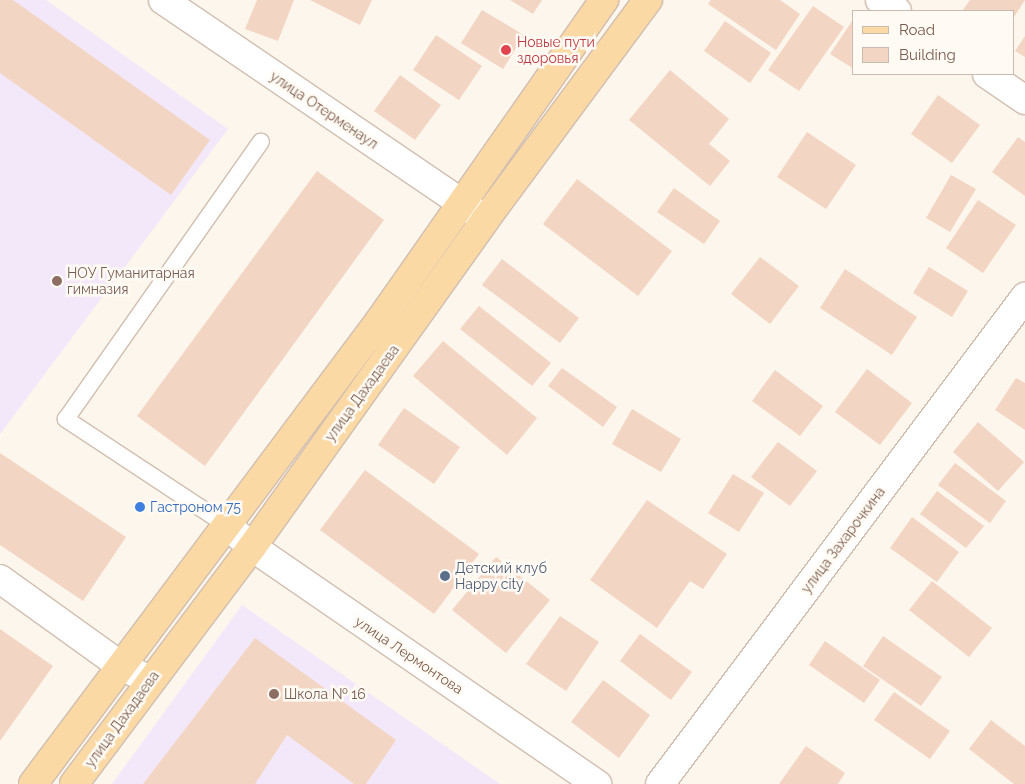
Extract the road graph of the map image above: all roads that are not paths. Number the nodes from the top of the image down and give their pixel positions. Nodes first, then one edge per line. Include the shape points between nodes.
1 (604, 0) edge
2 (648, 0) edge
3 (880, 0) edge
4 (178, 5) edge
5 (895, 10) edge
6 (988, 75) edge
7 (1025, 100) edge
8 (261, 142) dead end
9 (462, 203) junction
10 (486, 220) junction
11 (1025, 297) edge
12 (225, 524) junction
13 (252, 547) junction
14 (0, 579) edge
15 (121, 666) junction
16 (150, 680) junction
17 (33, 784) edge
18 (74, 784) edge
19 (597, 784) edge
20 (660, 784) edge

1 - 9 main road, улица Дахадаева
2 - 10 main road, улица Дахадаева
3 - 5 street
4 - 9 street, улица Отерменаул
6 - 7 street
8 - 12 lane via 66,419
9 - 10 street, улица Отерменаул
9 - 12 main road, улица Дахадаева via 380,320
10 - 13 main road, улица Дахадаева
11 - 20 street, улица Захарочкина
12 - 13 street, улица Лермонтова
12 - 15 main road, улица Дахадаева
13 - 16 main road, улица Дахадаева
13 - 19 street, улица Лермонтова
14 - 15 street
15 - 16 street
15 - 17 main road, улица Дахадаева
16 - 18 main road, улица Дахадаева

